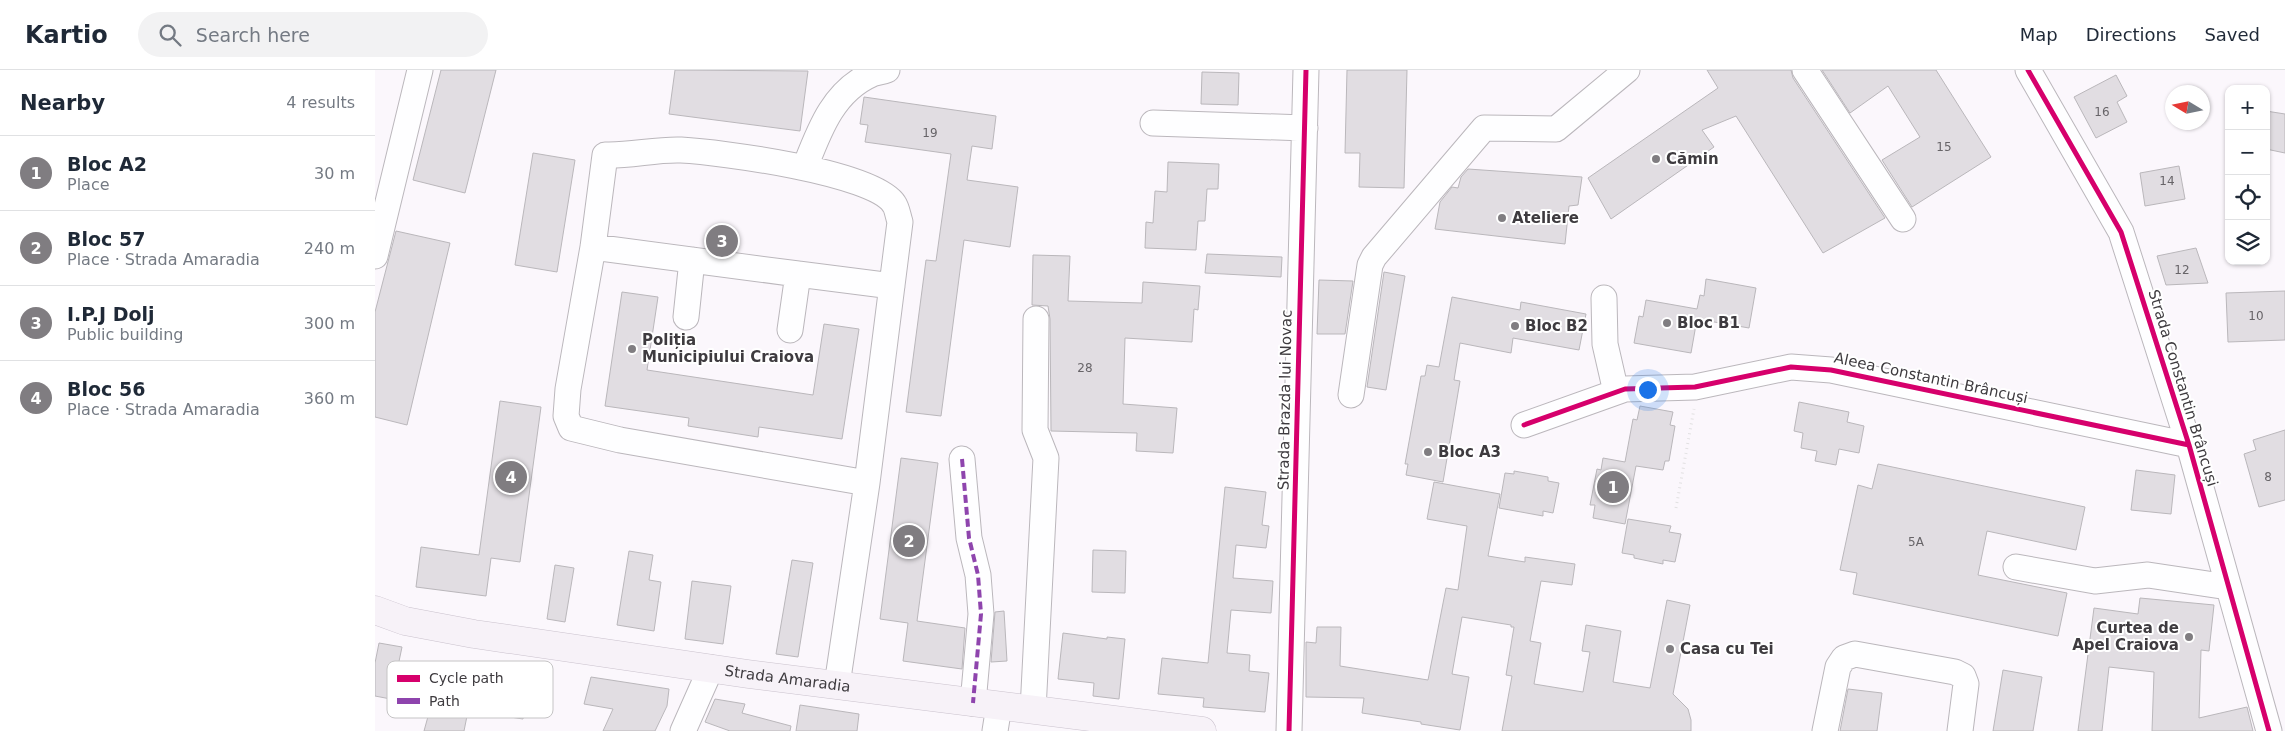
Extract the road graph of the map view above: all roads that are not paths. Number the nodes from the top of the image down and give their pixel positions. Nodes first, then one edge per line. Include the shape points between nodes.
1 (420, 70) edge
2 (887, 70) edge
3 (1306, 70) edge
4 (1627, 70) edge
5 (1805, 70) edge
6 (2028, 70) edge
7 (1153, 123) dead end
8 (1305, 128) junction
9 (805, 167) junction
10 (1903, 219) dead end
11 (593, 246) junction
12 (375, 256) edge
13 (692, 260) junction
14 (798, 274) junction
15 (892, 286) junction
16 (1604, 298) dead end
17 (686, 317) dead end
18 (1036, 319) dead end
19 (790, 330) dead end
20 (1616, 392) junction
21 (1351, 395) dead end
22 (1523, 425) dead end
23 (2189, 445) junction
24 (962, 459) dead end
25 (867, 483) junction
26 (2015, 567) dead end
27 (2228, 587) junction
28 (375, 610) edge
29 (711, 668) junction
30 (837, 685) junction
31 (1033, 710) junction
32 (989, 713) edge
33 (1118, 726) edge
34 (683, 731) edge
35 (1202, 731) edge
36 (1289, 731) edge
37 (1825, 731) edge
38 (1960, 731) edge
39 (2269, 731) edge

1 - 12 street
2 - 9 street via 865,78 837,100
3 - 8 street, Strada Brazda lui Novac
4 - 21 street via 1555,130 1484,128 1461,154 1370,265
5 - 10 street
6 - 23 street, Strada Constantin Brâncuși via 2121,232
7 - 8 street
8 - 36 street, Strada Brazda lui Novac
9 - 11 street via 680,150 605,155
9 - 15 street via 858,182 878,191 893,203 900,222
11 - 13 street
11 - 25 street via 568,389 566,416 571,428 620,440
13 - 14 street
13 - 17 street
14 - 15 street
14 - 19 street
15 - 25 street
16 - 20 street via 1605,344
18 - 31 street via 1035,430 1046,458
20 - 22 street, Aleea Constantin Brâncuși
20 - 23 street, Aleea Constantin Brâncuși via 1698,386 1791,367 1831,370
23 - 27 street, Strada Constantin Brâncuși
24 - 32 street via 969,538 978,575
25 - 30 street
26 - 27 street via 2095,581 2148,575
27 - 39 street, Strada Constantin Brâncuși
28 - 29 main road, Strada Amaradia via 434,628
29 - 30 main road, Strada Amaradia
29 - 34 street
30 - 32 main road, Strada Amaradia
31 - 32 main road, Strada Amaradia
31 - 33 main road, Strada Amaradia
33 - 35 main road, Strada Amaradia
37 - 38 street via 1838,667 1844,658 1855,654 1963,676 1966,684

